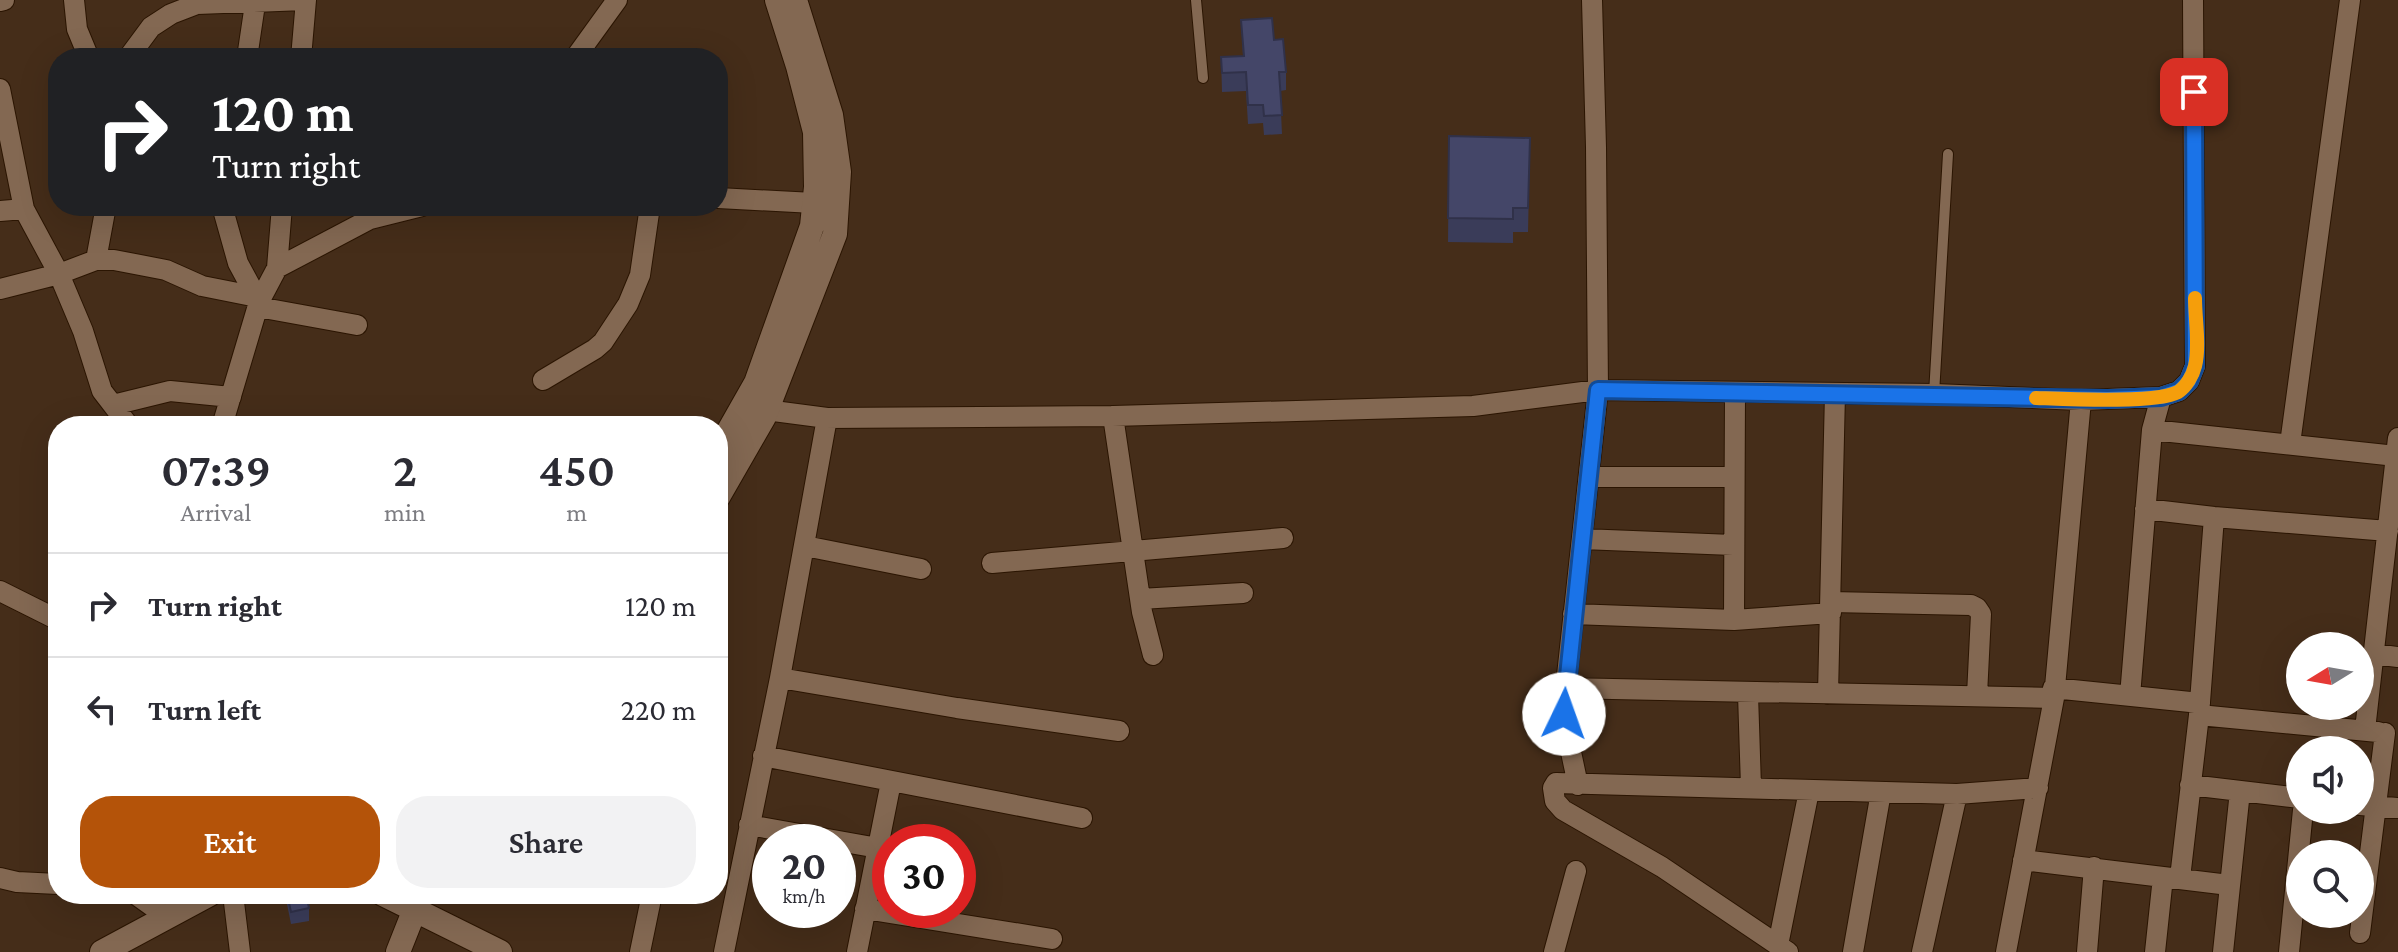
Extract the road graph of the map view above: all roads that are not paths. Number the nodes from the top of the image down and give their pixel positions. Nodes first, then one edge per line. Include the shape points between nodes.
1 (74, 0) edge
2 (305, 0) edge
3 (617, 0) edge
4 (777, 0) edge
5 (795, 0) edge
6 (1196, 0) edge
7 (1592, 0) edge
8 (2193, 0) edge
9 (2350, 0) edge
10 (255, 4) junction
11 (85, 48) edge
12 (135, 48) edge
13 (248, 48) edge
14 (302, 48) edge
15 (582, 48) edge
16 (1203, 78) dead end
17 (0, 89) edge
18 (1948, 154) dead end
19 (728, 199) edge
20 (814, 203) junction
21 (24, 209) junction
22 (0, 211) edge
23 (104, 216) edge
24 (225, 216) edge
25 (281, 216) edge
26 (382, 216) edge
27 (649, 216) edge
28 (96, 260) junction
29 (277, 268) junction
30 (59, 274) junction
31 (0, 289) edge
32 (258, 302) junction
33 (357, 325) dead end
34 (543, 380) dead end
35 (1598, 390) junction
36 (1735, 393) junction
37 (1835, 393) junction
38 (1934, 394) junction
39 (231, 397) junction
40 (2161, 397) junction
41 (2081, 400) junction
42 (113, 405) junction
43 (756, 405) junction
44 (121, 416) edge
45 (225, 416) edge
46 (1113, 416) junction
47 (827, 418) junction
48 (2152, 430) junction
49 (728, 438) edge
50 (2290, 444) junction
51 (2397, 447) edge
52 (728, 473) edge
53 (1590, 477) junction
54 (1733, 477) junction
55 (2145, 509) junction
56 (2214, 517) junction
57 (2392, 519) edge
58 (1283, 538) dead end
59 (1582, 539) junction
60 (1733, 545) junction
61 (805, 546) junction
62 (1135, 551) junction
63 (992, 563) dead end
64 (921, 569) dead end
65 (2390, 585) edge
66 (0, 591) edge
67 (1243, 593) dead end
68 (1140, 599) junction
69 (1831, 608) junction
70 (1573, 614) junction
71 (48, 615) edge
72 (1734, 620) junction
73 (2374, 654) junction
74 (1153, 655) dead end
75 (2398, 657) edge
76 (780, 678) junction
77 (1565, 688) junction
78 (2053, 693) junction
79 (1748, 694) junction
80 (1828, 694) junction
81 (1977, 695) junction
82 (2130, 696) junction
83 (2200, 709) junction
84 (1119, 731) dead end
85 (2383, 732) edge
86 (763, 756) junction
87 (2374, 774) edge
88 (891, 782) junction
89 (1578, 785) junction
90 (2190, 785) junction
91 (1751, 787) junction
92 (2038, 788) junction
93 (1809, 791) junction
94 (2240, 791) junction
95 (1881, 792) junction
96 (1957, 794) junction
97 (2286, 796) edge
98 (2374, 806) edge
99 (2398, 808) edge
100 (1082, 818) dead end
101 (883, 824) edge
102 (2302, 824) edge
103 (2366, 824) edge
104 (749, 825) junction
105 (872, 847) edge
106 (2023, 860) junction
107 (2094, 867) junction
108 (1576, 871) dead end
109 (872, 876) edge
110 (2171, 877) junction
111 (0, 878) edge
112 (48, 884) edge
113 (2229, 885) junction
114 (149, 904) edge
115 (191, 904) edge
116 (234, 904) edge
117 (404, 904) edge
118 (650, 904) edge
119 (415, 909) junction
120 (865, 909) junction
121 (167, 917) junction
122 (2360, 933) dead end
123 (1052, 939) dead end
124 (1783, 948) edge
125 (102, 952) edge
126 (240, 952) edge
127 (398, 952) edge
128 (500, 952) edge
129 (640, 952) edge
130 (724, 952) edge
131 (857, 952) edge
132 (1554, 952) edge
133 (1853, 952) edge
134 (1922, 952) edge
135 (2006, 952) edge
136 (2087, 952) edge
137 (2155, 952) edge
138 (2223, 952) edge
139 (2289, 952) edge

1 - 11 street
2 - 10 street
2 - 14 street
3 - 15 street
4 - 20 street via 815,132
5 - 43 street via 831,115 839,204 835,234
6 - 16 lane
7 - 35 street
8 - 40 street via 2195,366 2179,391
9 - 50 street
10 - 12 street via 209,3 171,14 151,27
10 - 13 street
17 - 21 street
18 - 38 lane
19 - 20 street
20 - 43 street via 812,226 756,383
21 - 22 street
21 - 30 street
23 - 28 street
24 - 32 street via 238,263
25 - 29 street
26 - 29 street
27 - 34 street via 640,275 628,304 603,342
28 - 30 street
28 - 32 street via 166,270
29 - 32 street
30 - 31 street
30 - 42 street via 102,391
32 - 33 street
32 - 39 street
35 - 36 street
35 - 46 street via 1473,406
35 - 53 street
36 - 37 street
36 - 54 street
37 - 38 street
37 - 69 street
38 - 41 street
39 - 42 street via 170,391
39 - 45 street
40 - 41 street
40 - 48 street
41 - 78 street
42 - 44 street
43 - 47 street
43 - 49 street
43 - 52 street
46 - 47 street
46 - 62 street
47 - 61 street
48 - 50 street
48 - 55 street
50 - 51 street
51 - 57 street
53 - 54 street
53 - 59 street
54 - 60 street
55 - 56 street
55 - 82 street
56 - 57 street
56 - 83 street
57 - 65 street
58 - 62 street
59 - 60 street
59 - 70 street
60 - 72 street
61 - 64 street
61 - 76 street
62 - 63 street
62 - 68 street
65 - 73 street
66 - 71 street
67 - 68 street
68 - 74 street
69 - 72 street
69 - 80 street
69 - 81 street via 1977,608
70 - 72 street
70 - 77 street
73 - 75 street
73 - 85 street
76 - 84 street
76 - 86 street
77 - 79 street
77 - 89 street via 1565,724
78 - 81 street
78 - 82 street
78 - 92 street
79 - 80 street
79 - 91 street
80 - 81 street
82 - 83 street
83 - 85 street
83 - 90 street
85 - 87 street
86 - 88 street
86 - 104 street
88 - 100 street
88 - 101 street
89 - 91 street
89 - 124 street via 1556,783 1555,801 1563,810 1662,867
90 - 94 street
90 - 110 street
91 - 93 street
92 - 96 street
92 - 106 street
93 - 95 street
93 - 124 street
94 - 97 street
94 - 113 street
95 - 96 street
95 - 133 street
96 - 134 street
98 - 99 street
102 - 139 street
103 - 122 street
104 - 105 street
104 - 130 street
106 - 107 street
106 - 135 street
107 - 110 street
107 - 136 street
108 - 132 street
109 - 120 street
110 - 113 street
110 - 137 street
111 - 112 street
113 - 138 street
114 - 121 street
115 - 121 street
116 - 126 street
117 - 119 street
118 - 129 street
119 - 127 street
119 - 128 street
120 - 123 street
120 - 131 street
121 - 125 street

